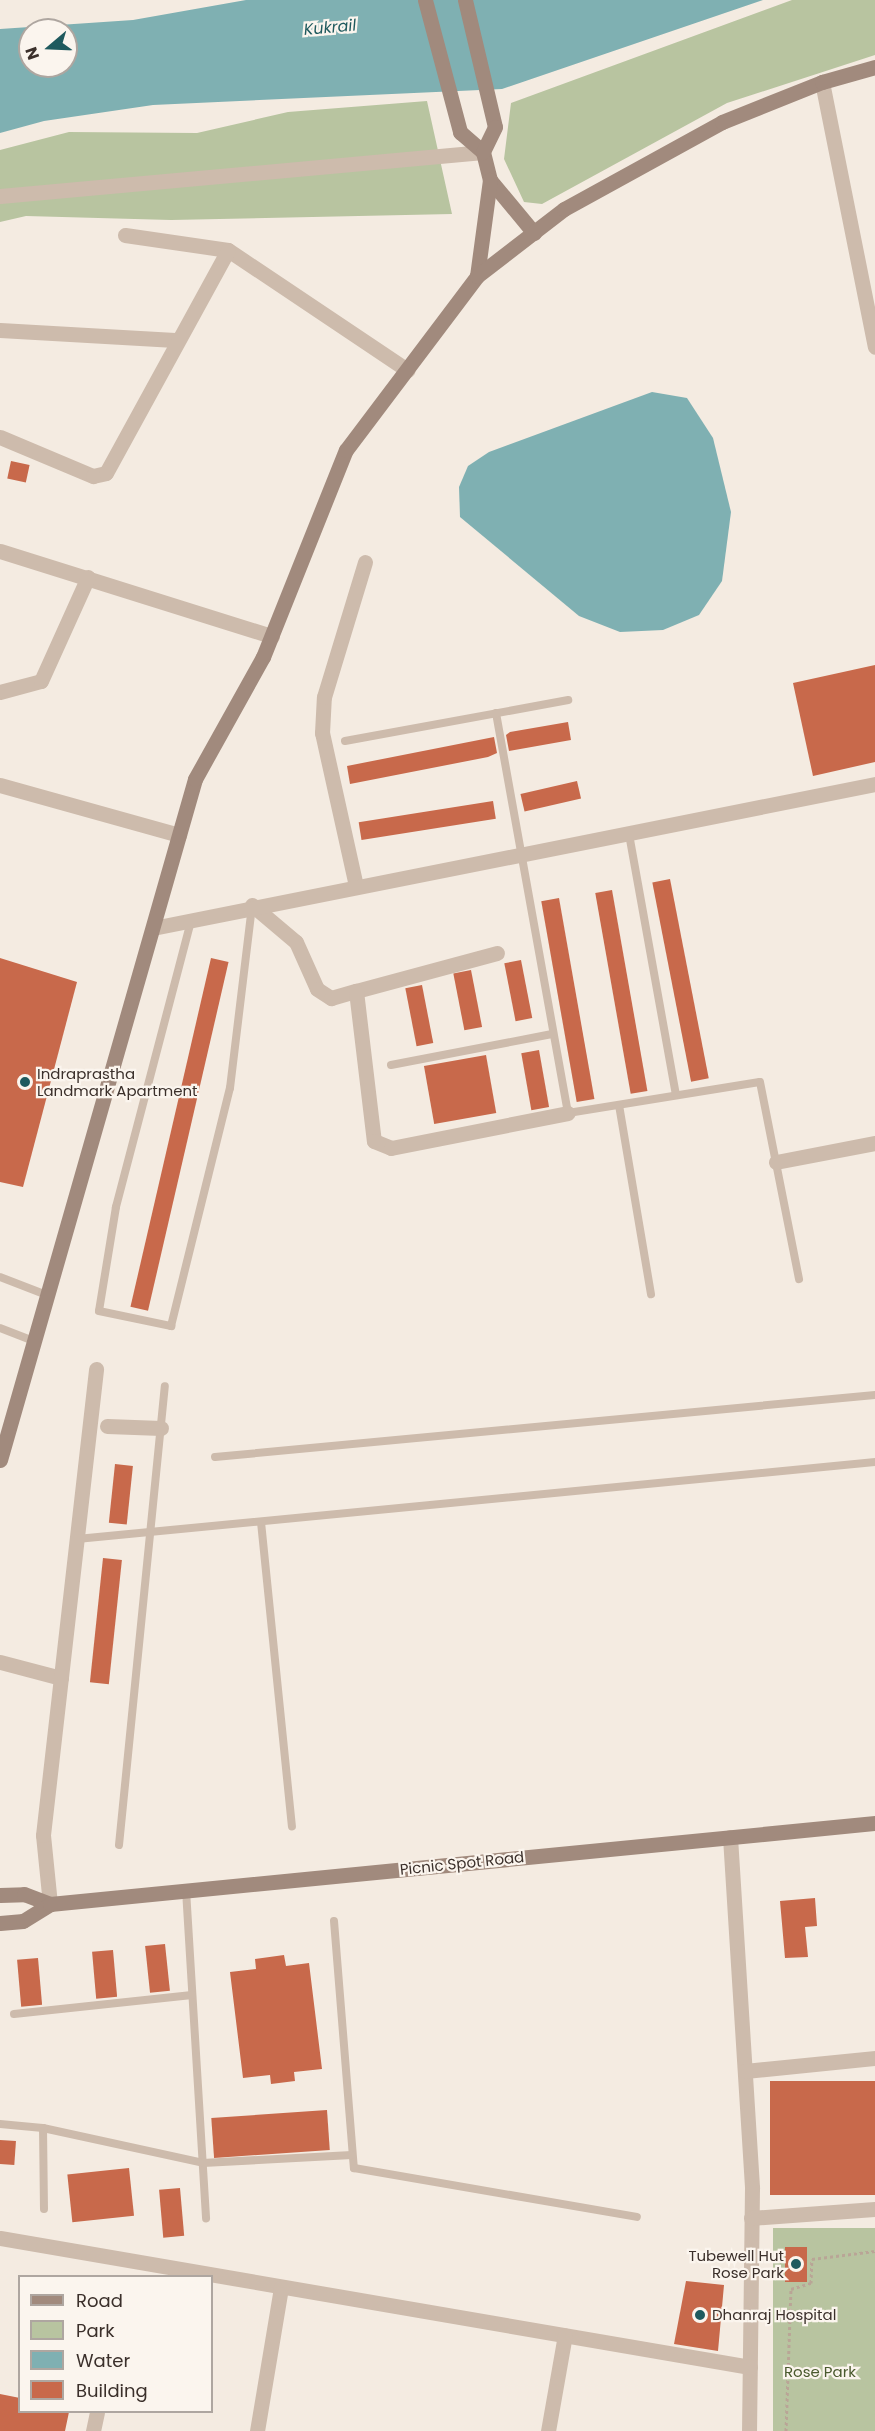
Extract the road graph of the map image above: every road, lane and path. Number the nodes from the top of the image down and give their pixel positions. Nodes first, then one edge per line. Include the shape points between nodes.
1 (425, 0) edge
2 (465, 0) edge
3 (875, 67) edge
4 (822, 82) junction
5 (483, 152) junction
6 (490, 180) junction
7 (0, 196) edge
8 (534, 232) junction
9 (125, 235) dead end
10 (228, 250) junction
11 (477, 276) junction
12 (0, 330) edge
13 (175, 340) junction
14 (875, 347) edge
15 (407, 370) junction
16 (0, 437) edge
17 (0, 551) edge
18 (365, 562) dead end
19 (88, 577) junction
20 (272, 636) junction
21 (0, 692) edge
22 (568, 700) dead end
23 (496, 713) junction
24 (345, 741) dead end
25 (875, 784) edge
26 (0, 785) edge
27 (629, 834) junction
28 (179, 835) junction
29 (519, 855) junction
30 (356, 886) junction
31 (252, 905) junction
32 (191, 921) junction
33 (153, 928) junction
34 (497, 953) dead end
35 (356, 991) junction
36 (552, 1034) junction
37 (391, 1065) dead end
38 (676, 1095) junction
39 (619, 1105) junction
40 (568, 1113) junction
41 (875, 1143) edge
42 (776, 1162) junction
43 (0, 1277) edge
44 (800, 1279) dead end
45 (47, 1294) junction
46 (651, 1294) dead end
47 (0, 1328) edge
48 (34, 1341) junction
49 (96, 1369) dead end
50 (165, 1386) dead end
51 (875, 1395) edge
52 (107, 1426) dead end
53 (161, 1428) junction
54 (4, 1430) edge
55 (215, 1457) dead end
56 (0, 1460) edge
57 (875, 1462) edge
58 (261, 1522) junction
59 (152, 1532) junction
60 (77, 1539) junction
61 (0, 1662) edge
62 (61, 1678) junction
63 (875, 1823) edge
64 (292, 1826) dead end
65 (730, 1837) junction
66 (119, 1845) dead end
67 (186, 1890) junction
68 (0, 1895) edge
69 (50, 1904) junction
70 (334, 1921) dead end
71 (0, 1923) edge
72 (192, 1995) junction
73 (14, 2014) dead end
74 (875, 2058) edge
75 (745, 2071) junction
76 (0, 2124) edge
77 (43, 2128) junction
78 (352, 2155) junction
79 (202, 2163) junction
80 (44, 2209) dead end
81 (875, 2209) edge
82 (637, 2217) dead end
83 (206, 2218) dead end
84 (751, 2218) junction
85 (0, 2238) edge
86 (875, 2251) edge
87 (212, 2275) edge
88 (213, 2275) edge
89 (281, 2287) junction
90 (565, 2335) junction
91 (750, 2367) junction
92 (97, 2413) edge
93 (93, 2431) edge
94 (257, 2431) edge
95 (548, 2431) edge
96 (749, 2431) edge
97 (786, 2431) edge

1 - 5 street via 455,119 460,132
2 - 5 street via 495,128
3 - 4 street
4 - 8 street via 722,122 564,209
4 - 14 street
5 - 6 street
5 - 7 street
6 - 8 street
6 - 11 street
8 - 11 street
9 - 10 street
10 - 13 street
10 - 15 street
11 - 15 street
12 - 13 street
13 - 16 street via 100,477
15 - 20 street via 346,450
17 - 19 street
18 - 30 street via 324,697 322,733
19 - 20 street
19 - 21 street via 41,681
20 - 28 street via 195,779
22 - 23 lane
23 - 24 lane
23 - 29 lane
25 - 27 street
26 - 28 street
27 - 29 street
27 - 38 lane
28 - 33 street
29 - 30 street
29 - 36 lane
30 - 31 street
31 - 32 street
31 - 32 lane via 230,1088 171,1326 99,1311 116,1207
31 - 35 street via 296,942 317,988 331,998
32 - 33 street
33 - 45 street
34 - 35 street
35 - 40 street via 374,1141 391,1148
36 - 37 lane
36 - 40 lane
38 - 39 lane
38 - 42 lane via 760,1082
39 - 40 lane
39 - 46 lane
41 - 42 street
42 - 44 lane
43 - 45 lane
45 - 48 street
47 - 48 lane
48 - 54 street
49 - 60 street
50 - 53 lane
51 - 55 lane
52 - 53 street
53 - 59 lane
54 - 56 street
57 - 58 lane
58 - 59 lane
58 - 64 lane
59 - 60 lane
59 - 66 lane
60 - 62 street
61 - 62 street
62 - 69 street via 43,1835
63 - 65 street, Picnic Spot Road
65 - 67 street, Picnic Spot Road
65 - 75 street
67 - 69 street, Picnic Spot Road
67 - 72 lane
68 - 69 street, Picnic Spot Road via 24,1894
69 - 71 street, Picnic Spot Road via 23,1921
70 - 78 lane
72 - 73 lane
72 - 79 lane
74 - 75 street
75 - 84 street
76 - 77 lane
77 - 79 lane
77 - 80 lane
78 - 79 lane
78 - 82 lane via 354,2168
79 - 83 lane
81 - 84 street
84 - 91 street
85 - 87 street
86 - 97 path via 812,2259 811,2283 791,2289
88 - 89 street
89 - 90 street
89 - 94 street
90 - 91 street
90 - 95 street
91 - 96 street
92 - 93 street

